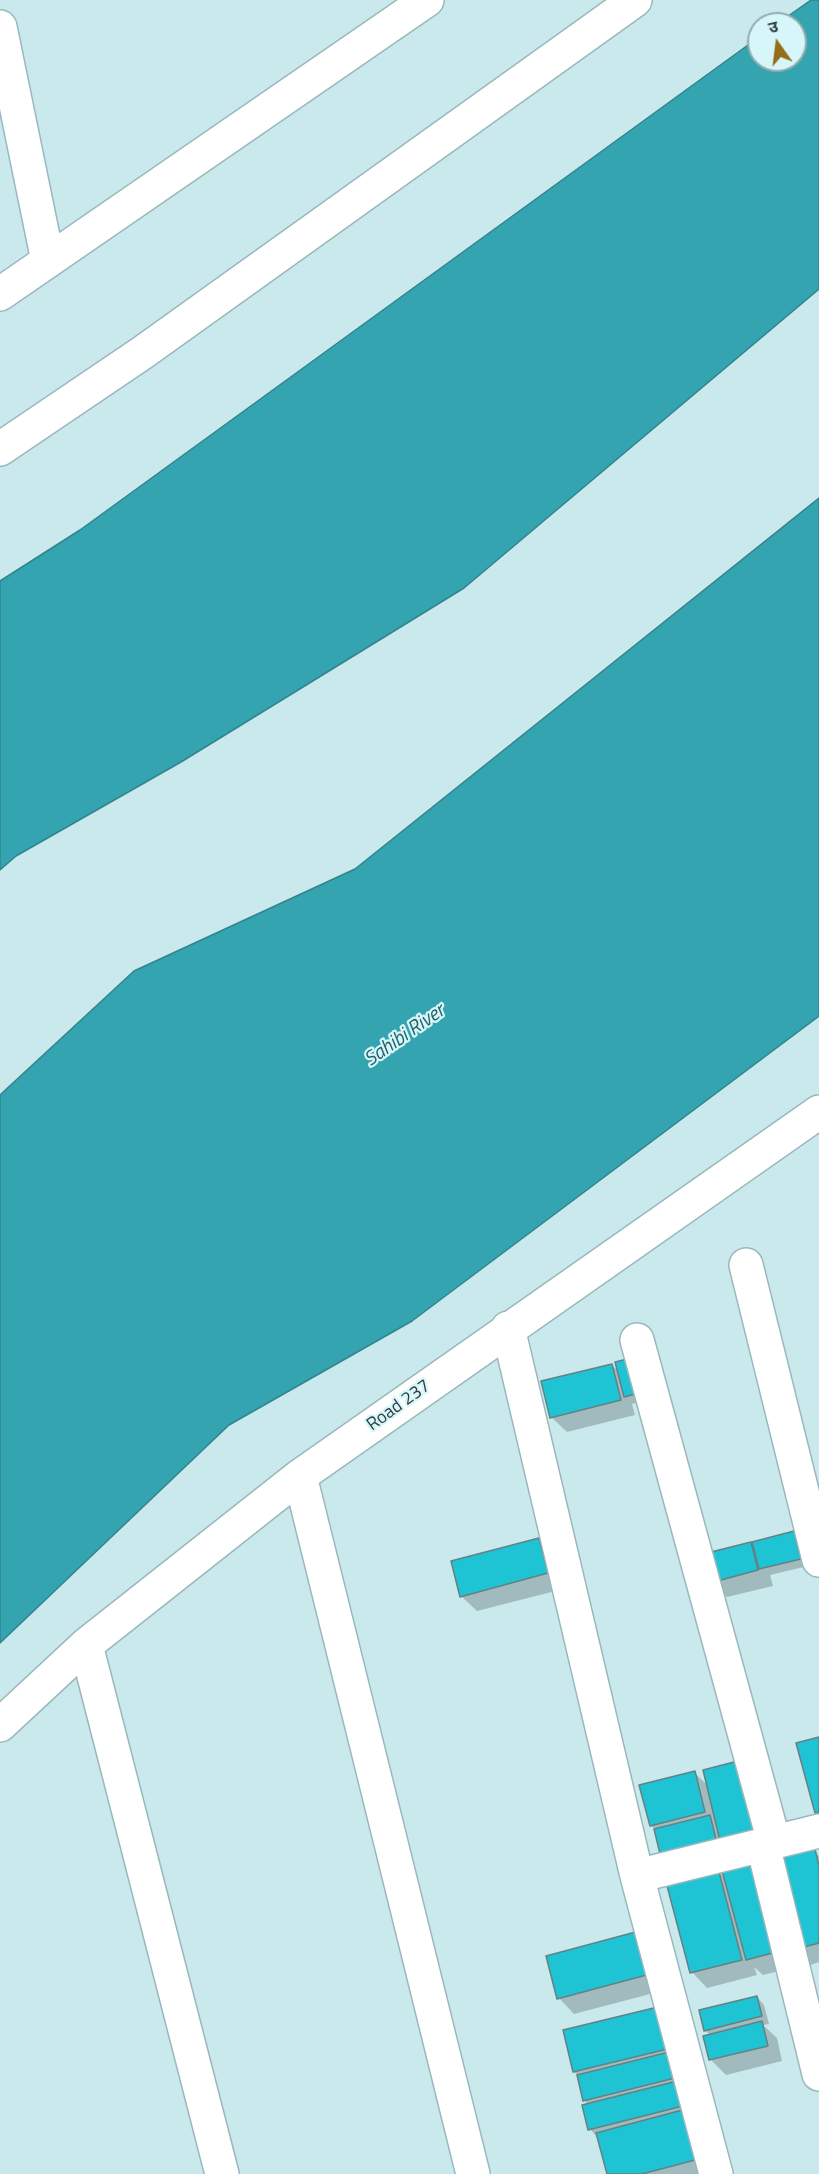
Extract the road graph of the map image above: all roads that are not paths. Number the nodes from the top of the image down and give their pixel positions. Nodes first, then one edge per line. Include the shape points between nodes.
1 (427, 0) edge
2 (635, 0) edge
3 (0, 27) edge
4 (48, 261) junction
5 (0, 294) edge
6 (0, 449) edge
7 (819, 1112) edge
8 (746, 1265) dead end
9 (508, 1328) junction
10 (637, 1340) dead end
11 (300, 1476) junction
12 (819, 1560) edge
13 (86, 1645) junction
14 (0, 1725) edge
15 (819, 1831) edge
16 (769, 1844) junction
17 (637, 1876) junction
18 (819, 2074) edge
19 (222, 2174) edge
20 (473, 2174) edge
21 (716, 2174) edge

1 - 4 street
2 - 6 street via 142,353
3 - 4 street
4 - 5 street
7 - 9 street, Road 237
8 - 12 street
9 - 11 street, Road 237
9 - 17 street
10 - 16 street
11 - 13 street, Road 237
11 - 20 street
13 - 14 street, Road 237
13 - 19 street
15 - 16 street
16 - 17 street
16 - 18 street
17 - 21 street

